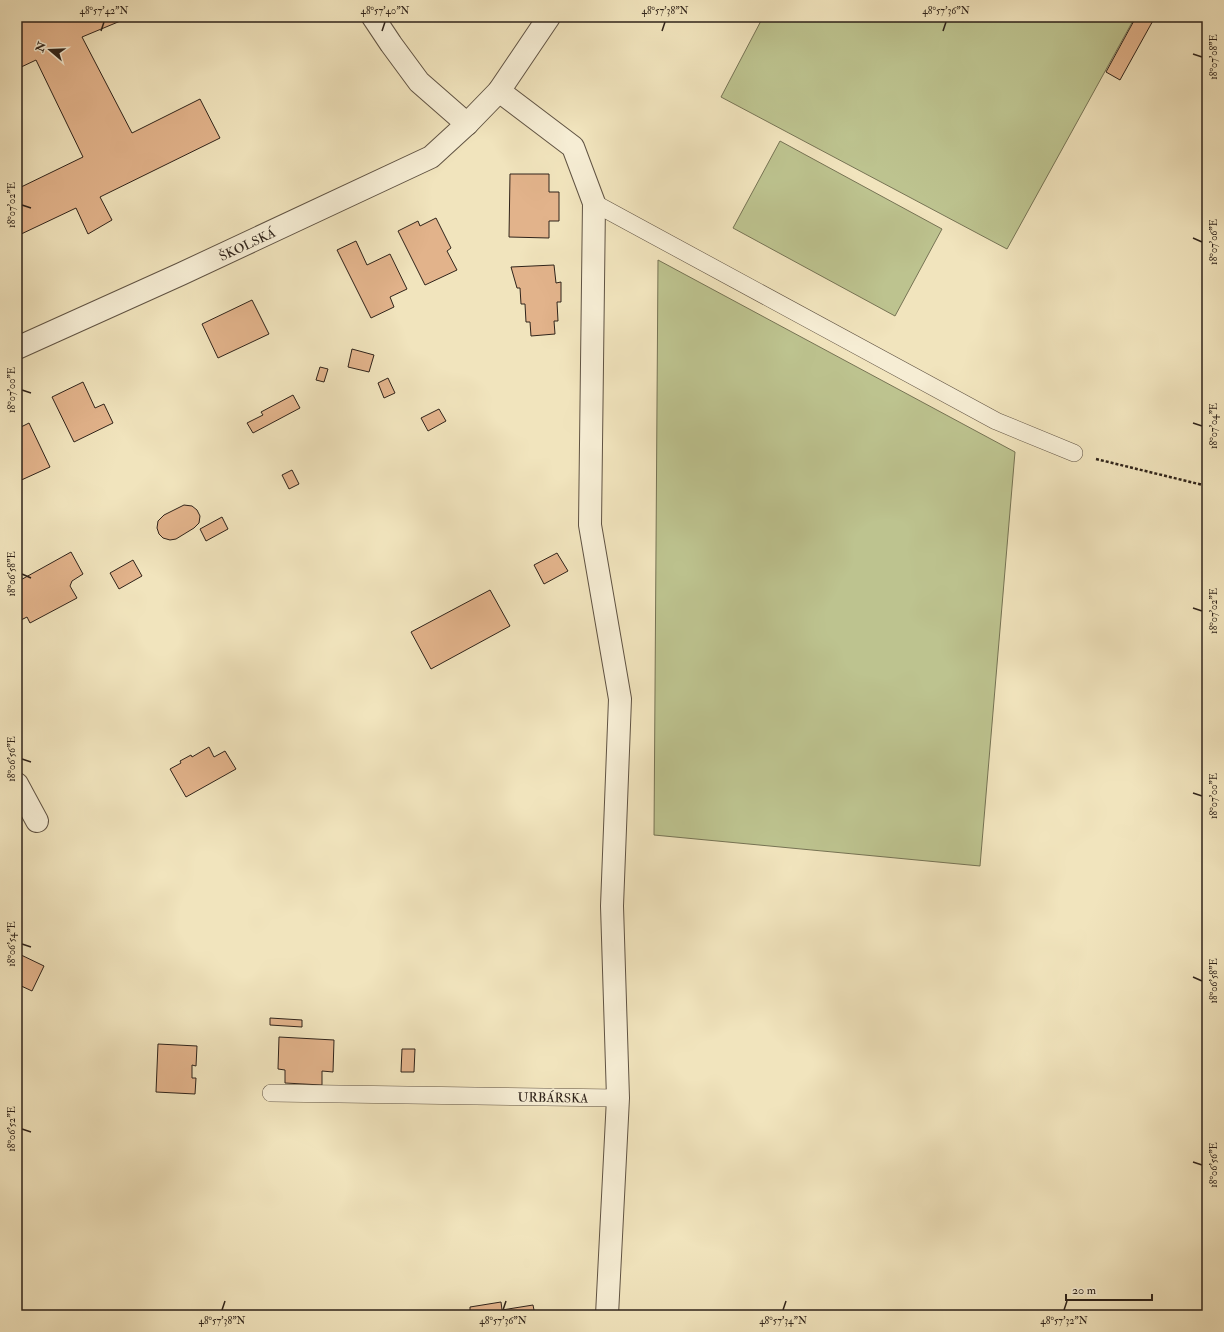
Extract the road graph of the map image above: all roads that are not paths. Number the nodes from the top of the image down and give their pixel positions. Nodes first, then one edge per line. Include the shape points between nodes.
1 (373, 17) edge
2 (549, 17) edge
3 (499, 91) junction
4 (467, 124) junction
5 (594, 203) junction
6 (17, 348) edge
7 (1074, 454) road end
8 (17, 784) edge
9 (36, 821) dead end
10 (271, 1093) dead end
11 (618, 1098) junction
12 (607, 1315) edge

1 - 4 street via 419,82
2 - 3 street, ŠKOLSKÁ
3 - 4 street, ŠKOLSKÁ
3 - 5 street via 573,147
4 - 6 street, ŠKOLSKÁ via 431,157
5 - 7 lane via 996,421
5 - 11 street via 590,525 620,699 612,906
8 - 9 street
10 - 11 lane, URBÁRSKA
11 - 12 street

